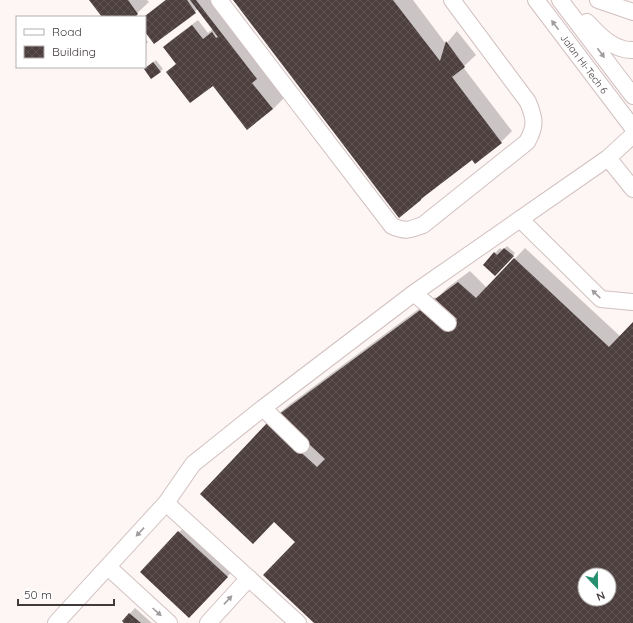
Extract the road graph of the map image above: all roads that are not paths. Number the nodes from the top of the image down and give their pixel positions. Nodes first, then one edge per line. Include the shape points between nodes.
1 (219, 0) edge
2 (452, 0) edge
3 (536, 0) edge
4 (560, 0) edge
5 (565, 0) edge
6 (598, 0) edge
7 (633, 12) edge
8 (633, 50) edge
9 (632, 91) edge
10 (627, 111) edge
11 (633, 128) edge
12 (633, 135) edge
13 (608, 158) junction
14 (633, 189) edge
15 (520, 219) junction
16 (414, 293) junction
17 (633, 302) edge
18 (448, 323) dead end
19 (263, 408) junction
20 (301, 445) dead end
21 (166, 503) junction
22 (108, 567) junction
23 (249, 578) junction
24 (56, 623) edge
25 (169, 623) edge
26 (208, 623) edge
27 (298, 623) edge

1 - 2 street via 392,226 402,230 423,225 528,142 533,131 533,114 528,102
10 -> 3 street, Jalan Hi-Tech 6
4 -> 9 street, Jalan Hi-Tech 6
5 - 8 street via 600,36 615,46
6 - 7 street
9 - 10 street
10 - 11 street, Jalan Hi-Tech 6
12 - 13 street
13 - 14 street
13 - 15 street
15 - 16 street
17 -> 15 street via 601,299
16 - 18 street
16 - 19 street
19 - 20 street
19 - 21 street via 192,464
21 -> 22 street
21 - 23 street
22 - 24 street
22 -> 25 street
26 -> 23 street
23 - 27 street

